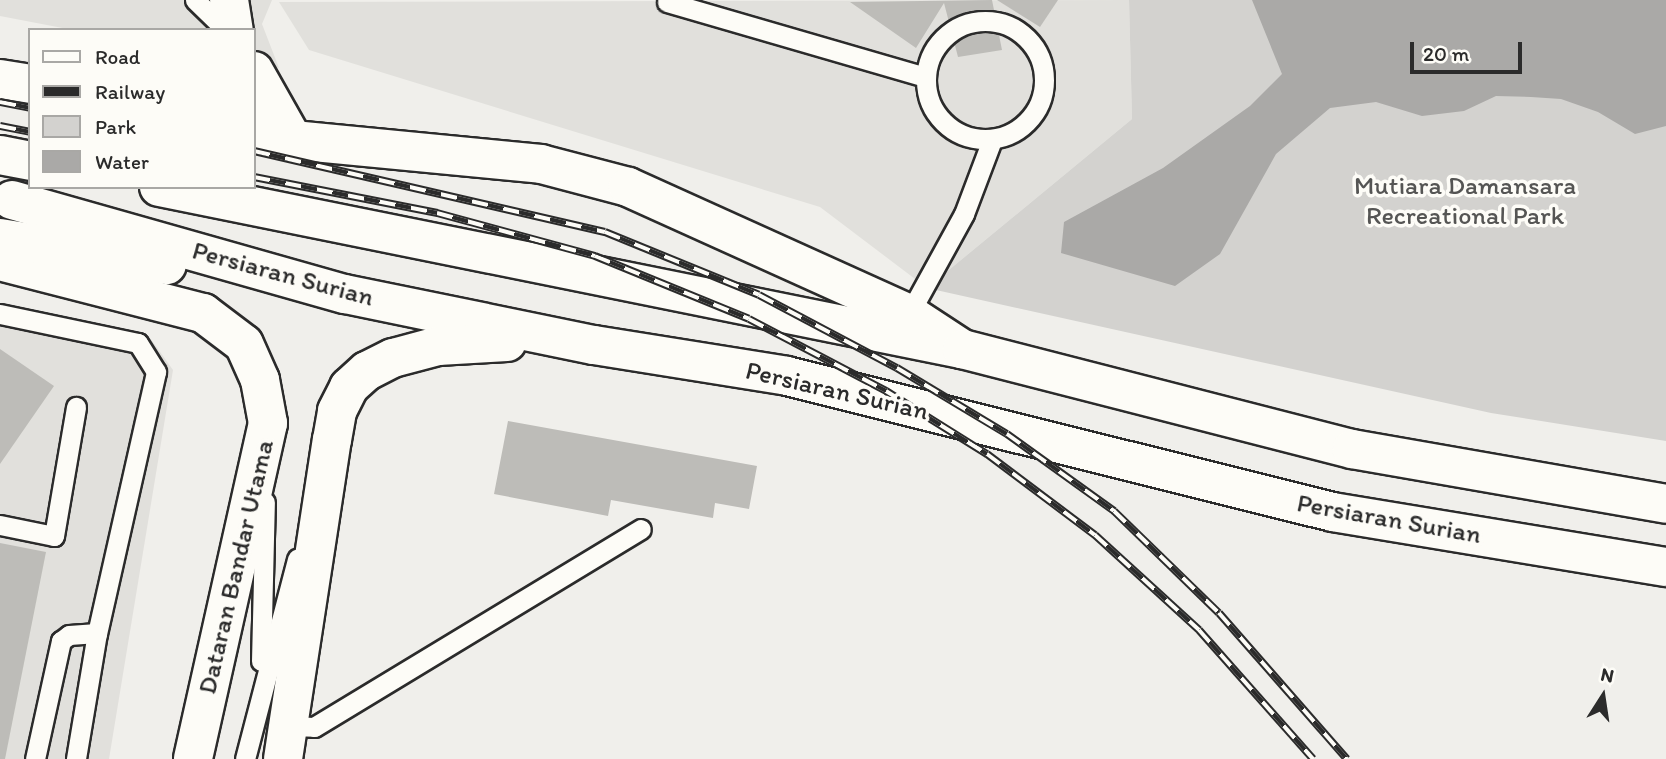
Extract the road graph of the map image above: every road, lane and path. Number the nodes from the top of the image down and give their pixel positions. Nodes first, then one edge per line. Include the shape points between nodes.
1 (195, 0) edge
2 (229, 0) edge
3 (667, 2) edge
4 (224, 28) edge
5 (234, 28) edge
6 (256, 75) edge
7 (925, 77) junction
8 (0, 79) edge
9 (28, 84) edge
10 (256, 131) edge
11 (292, 140) junction
12 (992, 140) junction
13 (0, 155) edge
14 (28, 161) edge
15 (169, 189) edge
16 (12, 200) dead end
17 (0, 238) edge
18 (0, 261) edge
19 (345, 294) junction
20 (0, 314) edge
21 (909, 314) junction
22 (593, 345) junction
23 (962, 349) junction
24 (76, 407) dead end
25 (268, 423) junction
26 (332, 440) junction
27 (1666, 503) edge
28 (0, 525) edge
29 (641, 529) dead end
30 (1666, 567) edge
31 (97, 633) junction
32 (260, 690) junction
33 (286, 743) edge
34 (36, 759) edge
35 (76, 759) edge
36 (193, 759) edge
37 (244, 759) edge

1 - 4 lane
2 - 5 main road
3 - 7 lane
6 - 11 main road
7 - 12 lane via 927,97 952,130 971,139
7 - 12 lane via 942,39 971,22 995,22 1029,40 1045,73 1044,92 1026,124
8 - 9 main road
10 - 11 main road, Persiaran Surian
11 - 21 main road, Persiaran Surian via 541,164 628,187
12 - 21 lane via 964,214
13 - 14 main road
15 - 23 main road, Persiaran Surian
16 - 19 main road, Persiaran Surian
17 - 19 main road
18 - 25 main road, Dataran Bandar Utama via 203,313 244,344 260,380
19 - 22 main road, Persiaran Surian
20 - 31 lane via 138,343 156,372
21 - 23 main road, Persiaran Surian
22 - 26 main road via 478,341 393,358 349,387 337,411
22 - 30 main road, Persiaran Surian via 787,376 1333,512
23 - 27 main road, Persiaran Surian via 1352,449
24 - 28 lane via 54,536
25 - 32 lane
25 - 36 main road, Dataran Bandar Utama
26 - 32 lane
26 - 33 main road
29 - 33 lane
31 - 34 lane via 69,635 57,650
31 - 35 lane
32 - 37 lane

